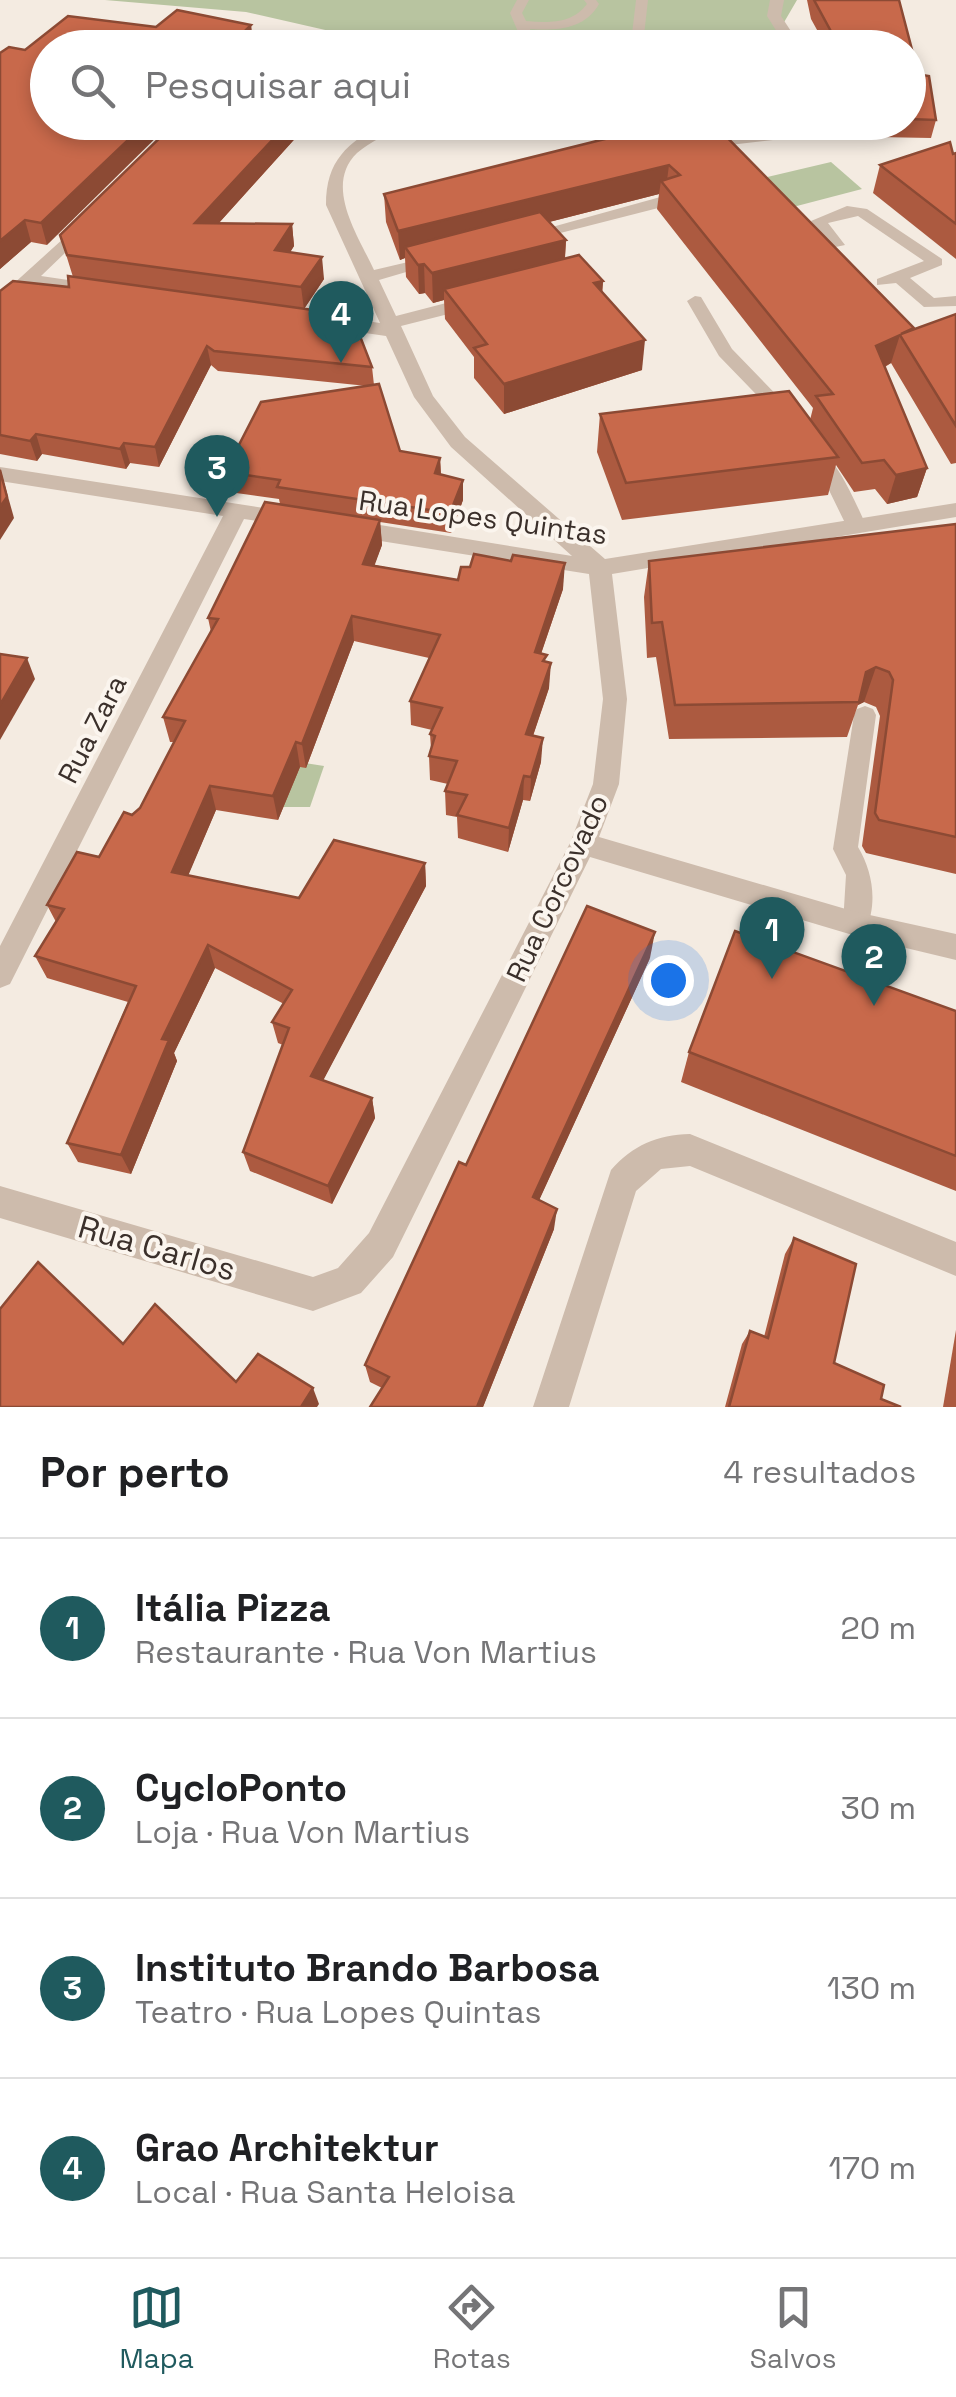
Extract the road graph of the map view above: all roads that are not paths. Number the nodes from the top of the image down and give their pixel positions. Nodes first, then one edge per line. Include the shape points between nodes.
1 (523, 0) edge
2 (590, 0) edge
3 (642, 0) edge
4 (777, 0) edge
5 (525, 25) junction
6 (527, 30) edge
7 (638, 30) edge
8 (783, 30) edge
9 (369, 140) edge
10 (729, 140) edge
11 (712, 142) edge
12 (664, 202) edge
13 (94, 214) edge
14 (515, 240) edge
15 (837, 245) edge
16 (459, 254) edge
17 (936, 262) junction
18 (956, 273) edge
19 (366, 278) junction
20 (28, 280) junction
21 (124, 294) edge
22 (496, 296) edge
23 (695, 301) dead end
24 (956, 301) edge
25 (0, 306) edge
26 (297, 318) edge
27 (392, 327) junction
28 (0, 474) edge
29 (237, 510) junction
30 (956, 510) edge
31 (857, 527) junction
32 (600, 568) junction
33 (865, 714) edge
34 (584, 844) junction
35 (856, 924) junction
36 (956, 947) edge
37 (0, 976) edge
38 (0, 1202) edge
39 (956, 1259) edge
40 (314, 1294) joint
41 (551, 1407) edge

1 - 5 lane via 516,14
2 - 5 lane via 590,12 579,19
3 - 7 lane
4 - 8 street via 774,16
5 - 6 lane
9 - 19 street via 343,157 332,175 335,206
10 - 11 street
12 - 14 street
13 - 20 street
15 - 17 lane via 818,221 862,212
16 - 19 street
17 - 18 lane
17 - 24 lane via 892,280 930,303
19 - 27 street
20 - 21 street
20 - 25 street
22 - 27 street
23 - 31 lane via 724,352 834,482
26 - 27 street
27 - 32 street via 424,397 458,442
28 - 29 street, Rua Lopes Quintas
29 - 32 street, Rua Lopes Quintas
29 - 37 street, Rua Zara
30 - 31 street, Rua Lopes Quintas
31 - 32 street, Rua Lopes Quintas
32 - 34 street, Rua Corcovado via 615,700 606,784
33 - 35 lane via 844,849 856,861 861,886
34 - 35 street
34 - 40 street, Rua Corcovado via 381,1245 349,1281
35 - 36 street
38 - 40 street, Rua Carlos
39 - 41 street via 690,1150 661,1150 643,1158 624,1182

